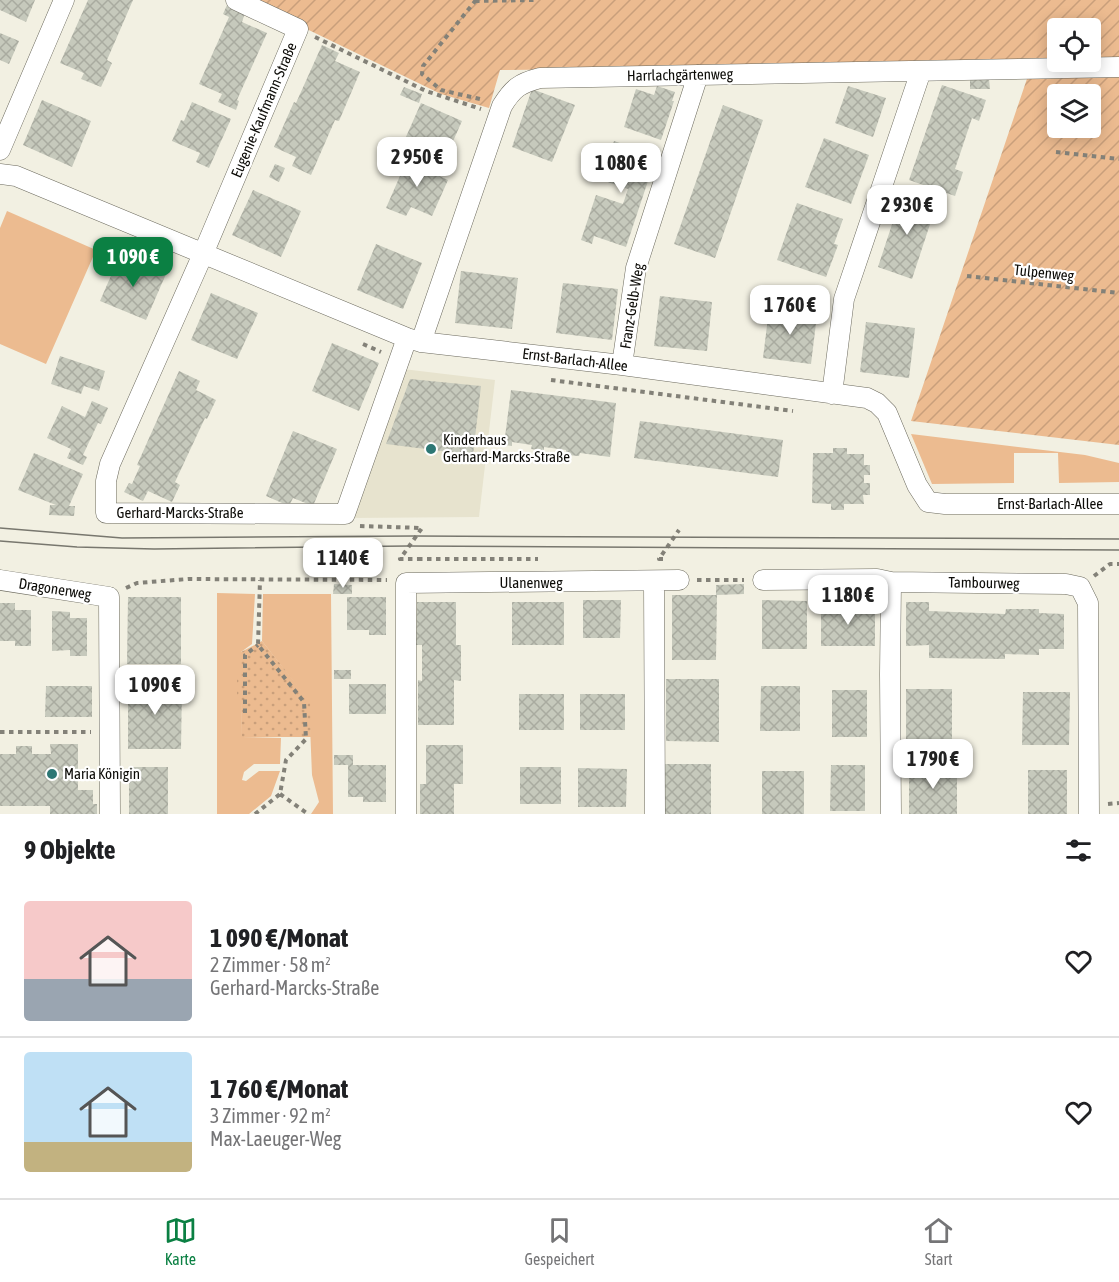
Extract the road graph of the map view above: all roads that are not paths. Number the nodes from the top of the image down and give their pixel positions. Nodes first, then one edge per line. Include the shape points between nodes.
1 (64, 0) edge
2 (236, 0) edge
3 (1119, 67) edge
4 (921, 71) junction
5 (698, 75) junction
6 (0, 150) edge
7 (0, 174) edge
8 (203, 254) junction
9 (414, 340) junction
10 (622, 365) junction
11 (832, 394) junction
12 (1119, 504) edge
13 (0, 580) edge
14 (679, 580) road end
15 (763, 580) road end
16 (654, 582) junction
17 (891, 582) junction
18 (110, 814) edge
19 (406, 814) edge
20 (655, 814) edge
21 (891, 814) edge
22 (1089, 814) edge

1 - 6 street
2 - 8 street, Eugenie-Kaufmann-Straße via 298,29
3 - 4 street, Harrlachgärtenweg
4 - 5 street, Harrlachgärtenweg
4 - 11 street via 844,299
5 - 9 street, Harrlachgärtenweg via 540,78 511,91 500,110
5 - 10 street, Franz-Gelb-Weg via 636,268
7 - 8 street, Ernst-Barlach-Allee via 16,176
8 - 9 street, Ernst-Barlach-Allee
8 - 9 street, Gerhard-Marcks-Straße via 110,464 106,513 345,514
9 - 10 street, Ernst-Barlach-Allee
10 - 11 street, Ernst-Barlach-Allee
11 - 12 street, Ernst-Barlach-Allee via 867,398 887,412 917,485 928,501
13 - 18 street, Dragonerweg via 116,594 109,732
14 - 16 street, Ulanenweg
15 - 17 street, Tambourweg
16 - 19 street, Ulanenweg via 412,583
16 - 20 street
17 - 21 street
17 - 22 street, Tambourweg via 1080,587 1088,603

